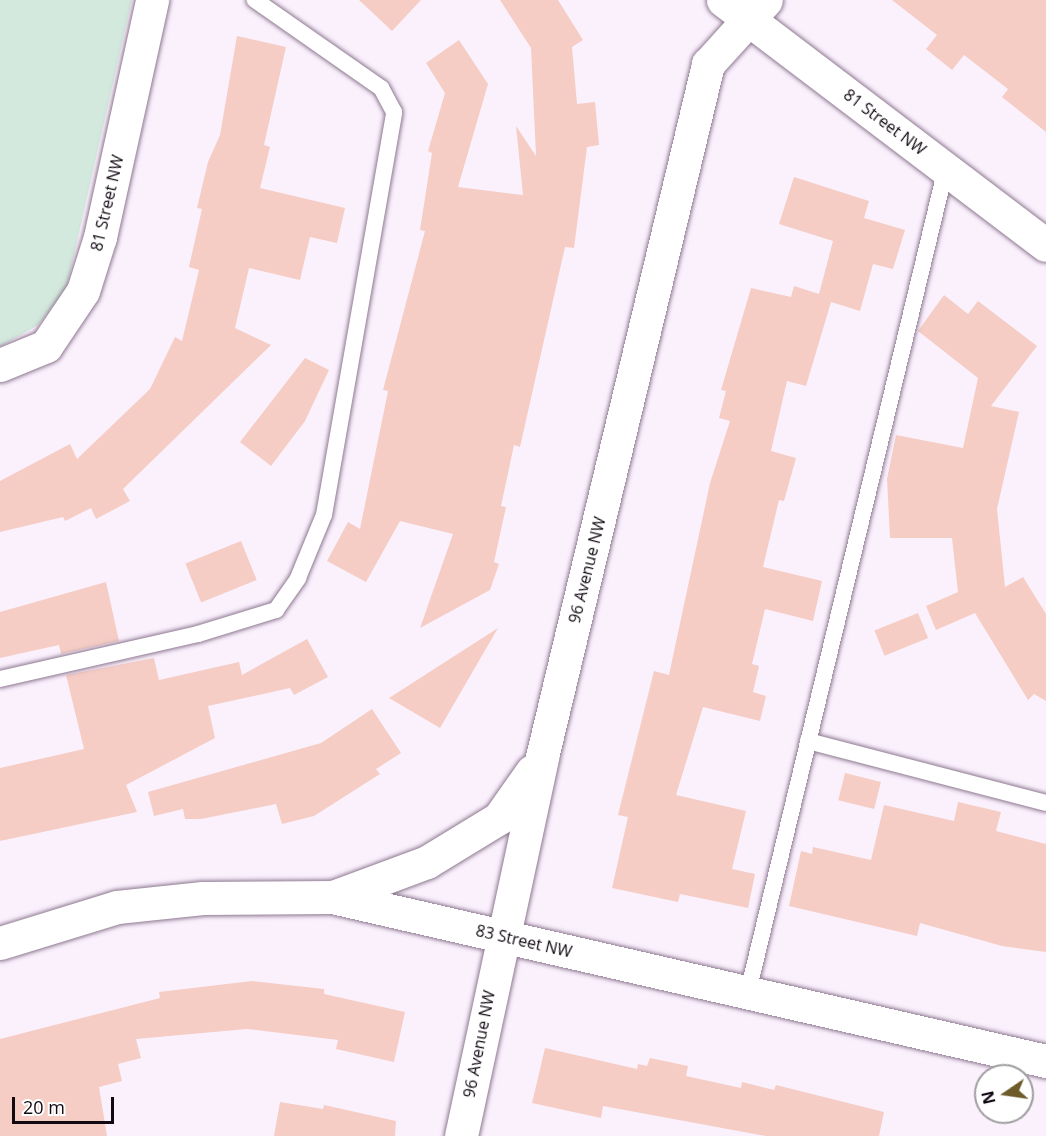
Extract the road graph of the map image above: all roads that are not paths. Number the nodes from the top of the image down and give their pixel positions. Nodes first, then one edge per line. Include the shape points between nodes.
1 (152, 0) edge
2 (255, 0) edge
3 (723, 0) edge
4 (757, 10) edge
5 (946, 168) junction
6 (1046, 245) edge
7 (0, 364) edge
8 (0, 679) edge
9 (808, 741) junction
10 (542, 757) junction
11 (1046, 803) edge
12 (332, 897) junction
13 (501, 935) junction
14 (0, 943) edge
15 (748, 992) junction
16 (1046, 1061) edge
17 (461, 1136) edge

1 - 7 street, 81 Street NW via 100,237 83,291 46,346
2 - 8 lane via 381,88 394,112 324,515 298,578 276,610 198,634
3 - 4 street, 81 Street NW
4 - 5 street, 81 Street NW
4 - 10 street, 96 Avenue NW via 708,64
5 - 6 street, 81 Street NW
5 - 9 lane
9 - 11 lane
9 - 15 lane
10 - 12 street via 499,818 427,862
10 - 13 street, 96 Avenue NW
12 - 13 street, 83 Street NW
12 - 14 street, 83 Street NW via 203,898 117,907
13 - 15 street, 83 Street NW
13 - 17 street, 96 Avenue NW
15 - 16 street, 83 Street NW

